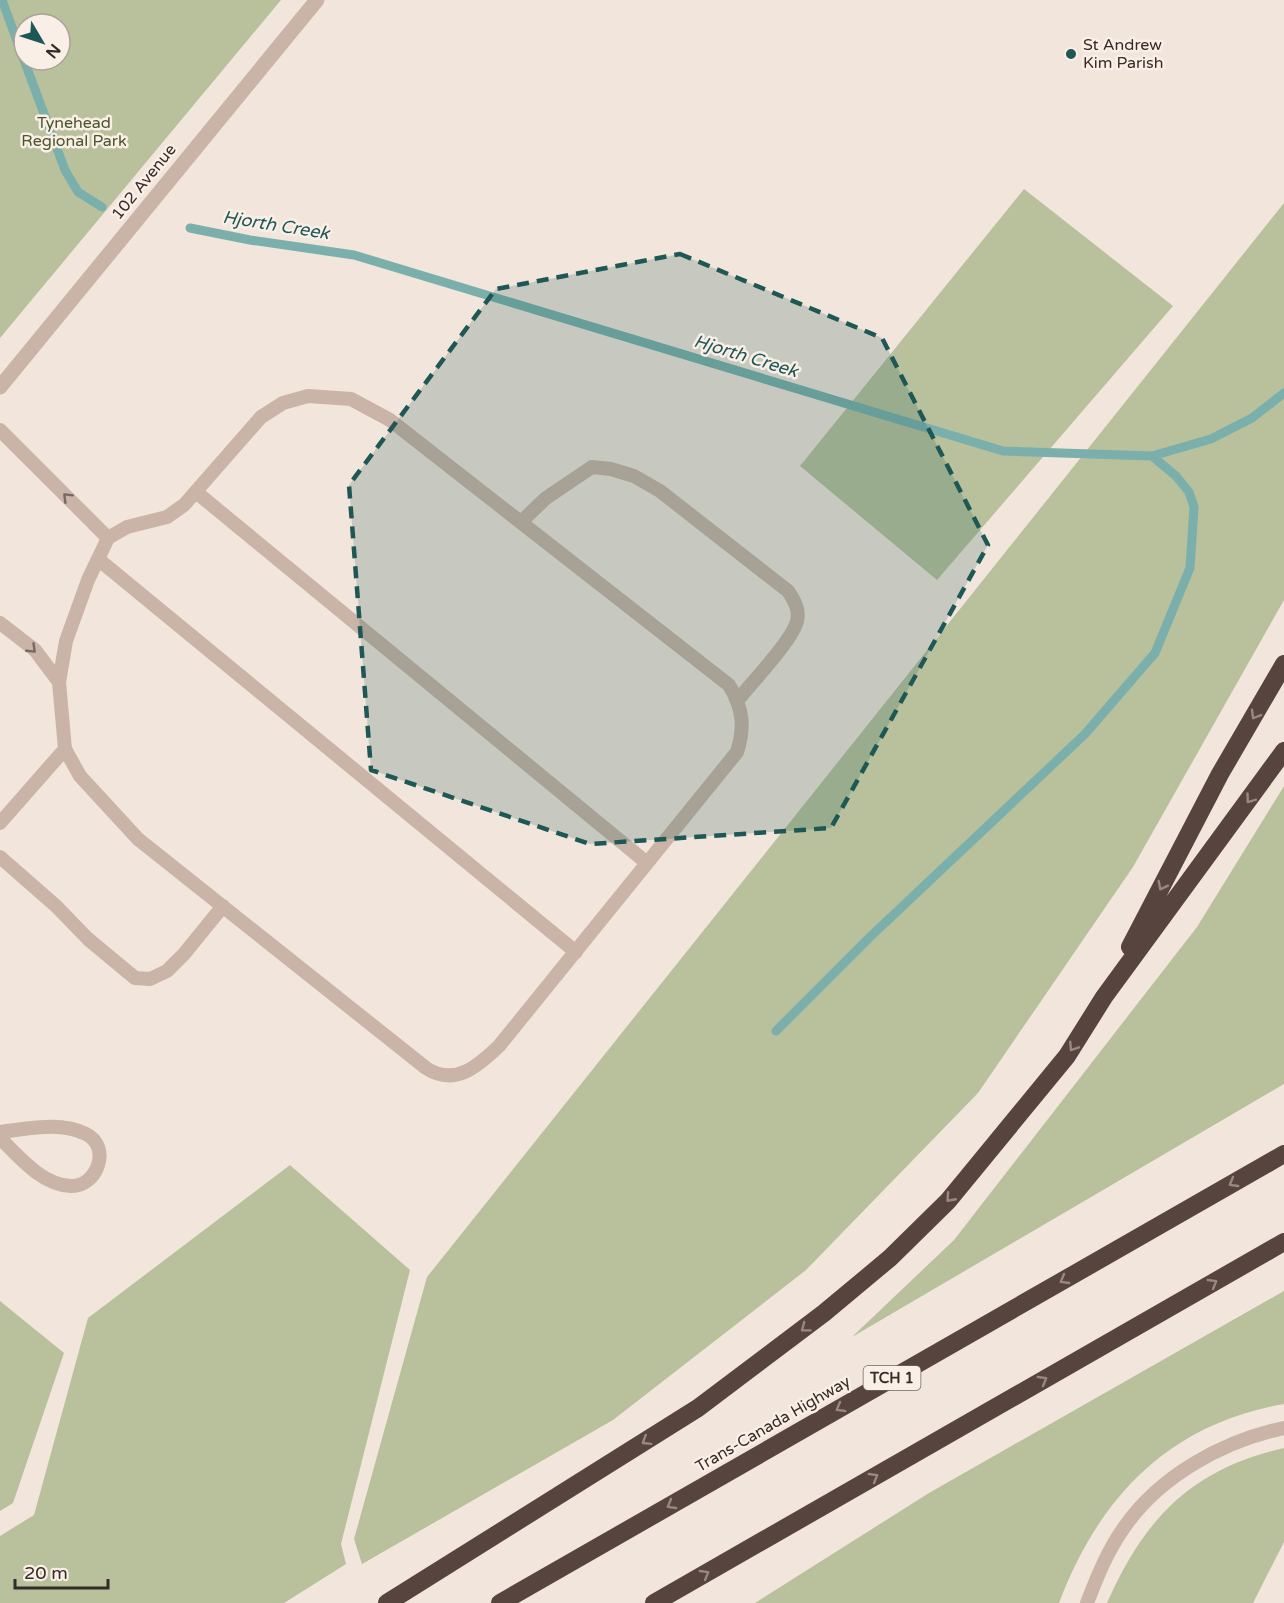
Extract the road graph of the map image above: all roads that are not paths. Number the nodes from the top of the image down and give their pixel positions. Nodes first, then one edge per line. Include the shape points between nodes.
1 (317, 0) edge
2 (0, 387) edge
3 (0, 430) edge
4 (196, 492) junction
5 (521, 522) junction
6 (108, 538) junction
7 (98, 559) junction
8 (0, 623) edge
9 (1284, 664) edge
10 (59, 682) junction
11 (738, 700) junction
12 (65, 750) junction
13 (1284, 751) edge
14 (0, 823) edge
15 (0, 856) edge
16 (647, 863) junction
17 (223, 906) junction
18 (576, 952) junction
19 (1104, 997) junction
20 (0, 1132) edge
21 (0, 1138) edge
22 (1284, 1154) edge
23 (1284, 1242) edge
24 (1284, 1428) edge
25 (387, 1603) edge
26 (500, 1603) edge
27 (654, 1603) edge
28 (1087, 1603) edge

1 - 2 street, 102 Avenue
6 -> 3 lane
4 - 5 lane via 261,417 284,403 308,396 351,399 390,420
4 - 6 lane via 167,517 127,527
4 - 16 lane
5 - 11 lane via 729,685
5 - 11 lane via 546,498 592,467 611,469 634,476 660,491 788,591 797,605 797,621
6 - 7 lane
7 - 10 lane via 73,621
7 - 18 lane
8 -> 10 lane via 35,650
9 -> 19 highway via 1220,774
10 - 12 lane
11 - 16 lane via 744,725 737,752
12 - 14 lane
12 - 17 lane via 80,776 138,839
13 -> 19 highway
15 - 17 lane via 135,978 150,979 167,971
16 - 18 lane
17 - 18 lane via 438,1076 468,1071 484,1061
19 -> 25 highway via 1067,1056 948,1201 890,1258 698,1408
20 - 21 lane via 53,1126 86,1134 101,1151 99,1164 89,1179 73,1186 59,1184 34,1171
22 -> 26 highway, Trans-Canada Highway / TCH 1
27 -> 23 highway
24 - 28 lane via 1218,1449 1149,1500 1124,1526

